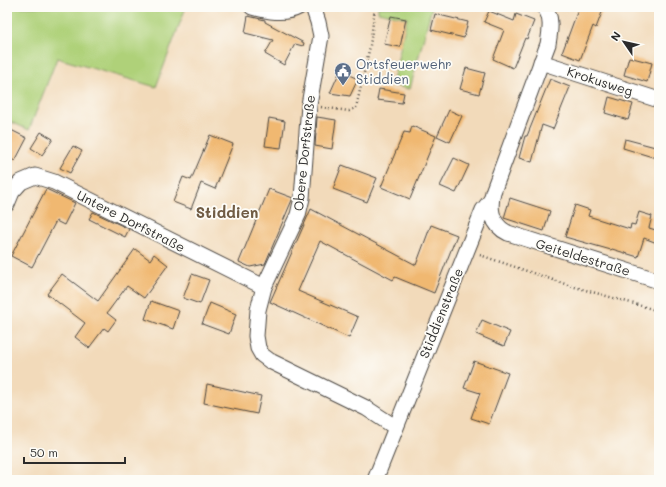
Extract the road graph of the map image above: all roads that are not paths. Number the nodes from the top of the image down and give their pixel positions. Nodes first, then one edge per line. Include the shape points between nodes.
1 (252, 7) edge
2 (299, 7) edge
3 (313, 7) edge
4 (544, 7) edge
5 (541, 62) junction
6 (659, 100) edge
7 (491, 200) junction
8 (7, 204) edge
9 (508, 233) joint
10 (659, 281) edge
11 (264, 287) junction
12 (395, 427) junction
13 (375, 480) edge

1 - 2 street via 279,12
3 - 11 street, Obere Dorfstraße via 320,36 309,105 302,198 298,215
4 - 5 street, Stiddienstraße via 551,27
5 - 6 street, Krokusweg
5 - 7 street, Stiddienstraße
7 - 9 street, Stiddienstraße via 492,216 496,224
7 - 12 street, Stiddienstraße via 483,210
8 - 11 street, Untere Dorfstraße via 12,192 21,182 35,176 54,182
9 - 10 street, Geiteldestraße
11 - 12 street, Obere Dorfstraße via 258,310 256,336 262,355 366,408
12 - 13 street, Stiddienstraße

